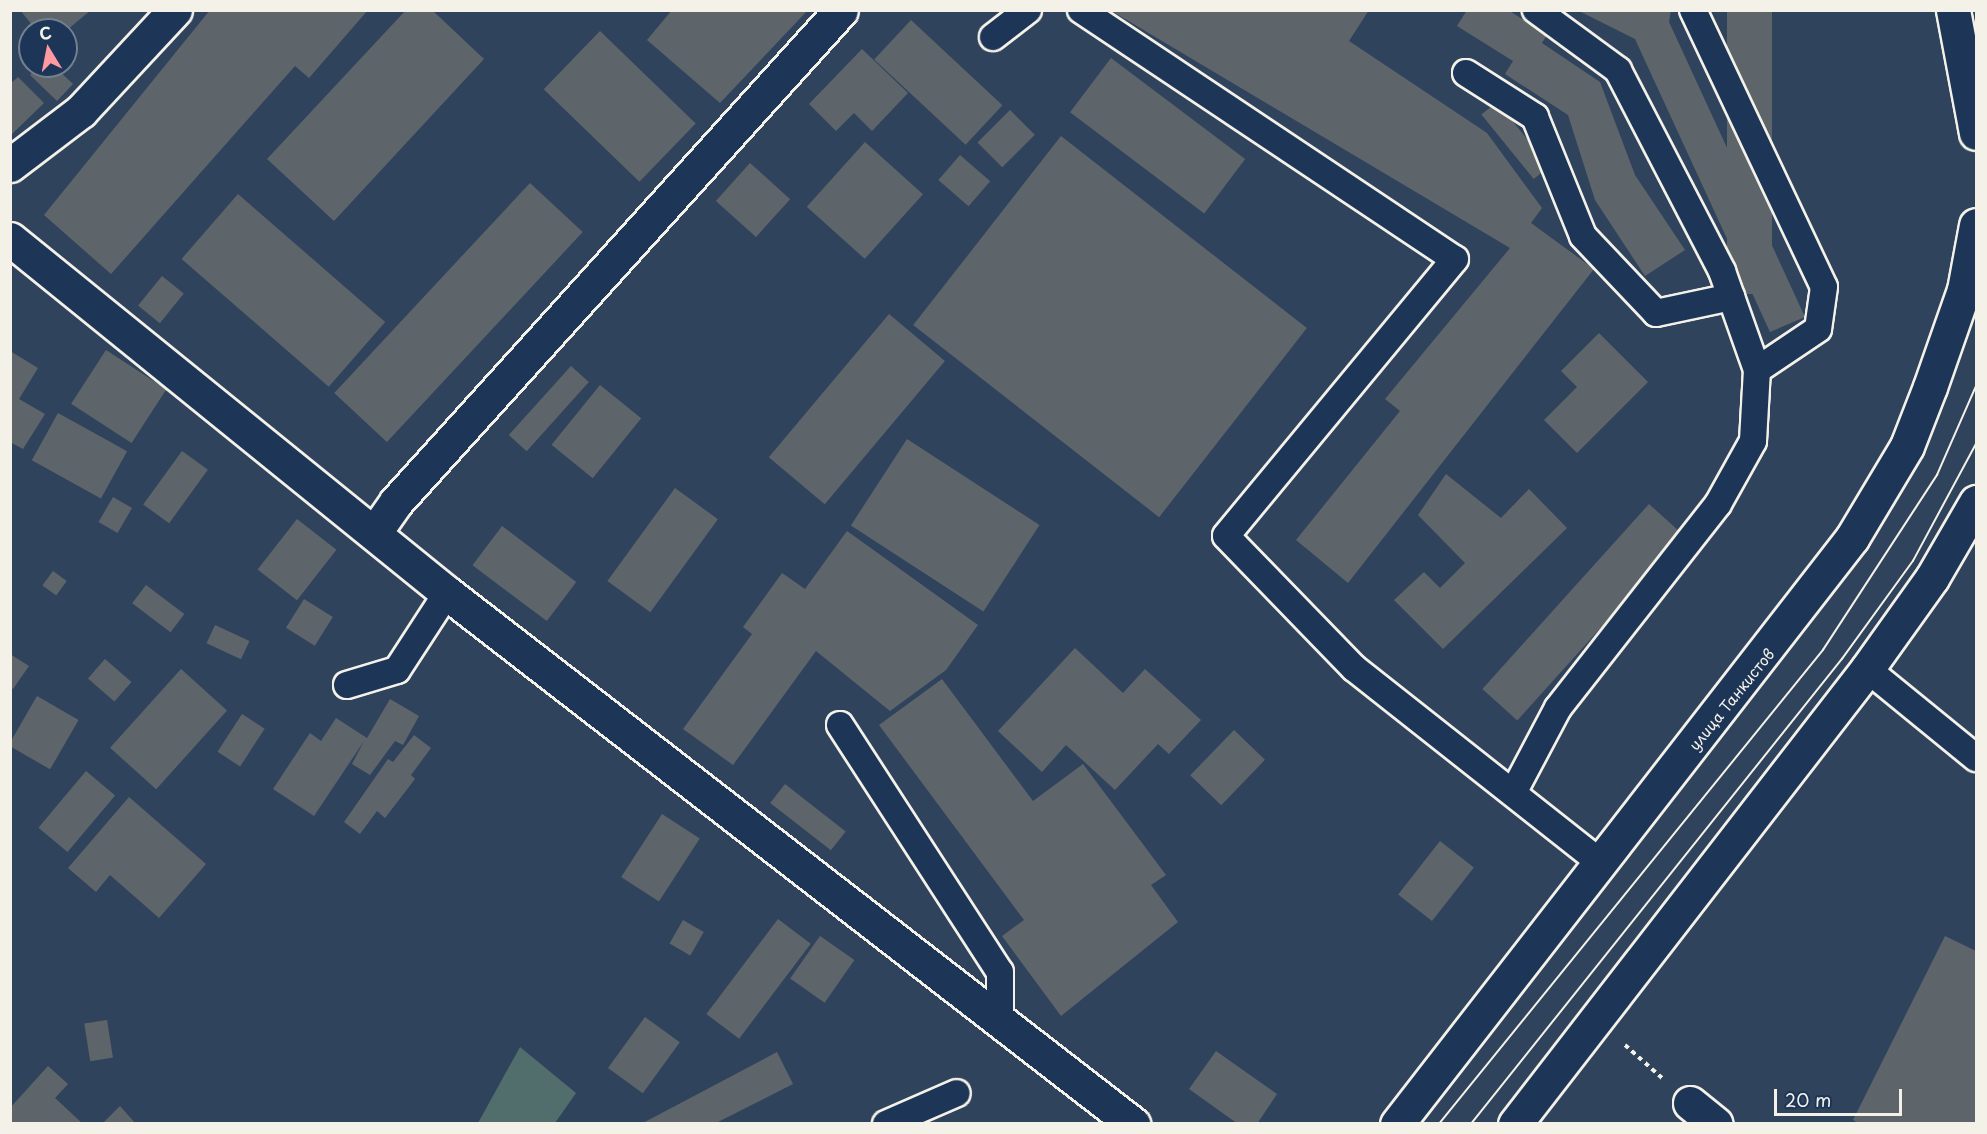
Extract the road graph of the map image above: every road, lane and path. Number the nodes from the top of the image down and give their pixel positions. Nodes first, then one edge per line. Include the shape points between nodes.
1 (175, 10) edge
2 (841, 10) edge
3 (1028, 10) edge
4 (1081, 10) edge
5 (1536, 10) edge
6 (1693, 10) edge
7 (1953, 10) edge
8 (993, 37) dead end
9 (1466, 73) dead end
10 (1977, 133) edge
11 (10, 165) edge
12 (1977, 225) edge
13 (10, 239) edge
14 (1970, 291) edge
15 (1731, 297) junction
16 (1757, 370) junction
17 (1977, 502) edge
18 (375, 532) junction
19 (447, 593) junction
20 (1867, 669) junction
21 (347, 685) dead end
22 (840, 724) dead end
23 (1977, 758) edge
24 (1513, 793) junction
25 (1600, 862) junction
26 (1000, 1019) junction
27 (1623, 1043) dead end
28 (957, 1093) dead end
29 (1690, 1102) joint
30 (886, 1124) edge
31 (1133, 1124) edge
32 (1397, 1124) edge
33 (1515, 1124) edge
34 (1716, 1124) edge

1 - 11 street via 81,111
2 - 18 street
3 - 8 lane
4 - 24 lane via 1455,259 1226,536 1354,668
5 - 15 lane via 1618,70
6 - 16 lane via 1824,287 1818,329
7 - 10 street
9 - 15 lane via 1535,117 1583,236 1656,314
12 - 14 street, улица Танкистов
13 - 18 street via 177,379
14 - 25 street, улица Танкистов via 1907,446 1852,538
15 - 16 lane
16 - 24 lane via 1753,441 1718,504 1558,708
17 - 20 street via 1932,578
18 - 19 street
19 - 21 lane via 397,669
19 - 26 street
20 - 23 lane
20 - 33 street
22 - 26 lane via 1000,972
24 - 25 lane
25 - 32 street, улица Танкистов
26 - 31 street
27 - 29 path
28 - 30 lane
29 - 34 street

